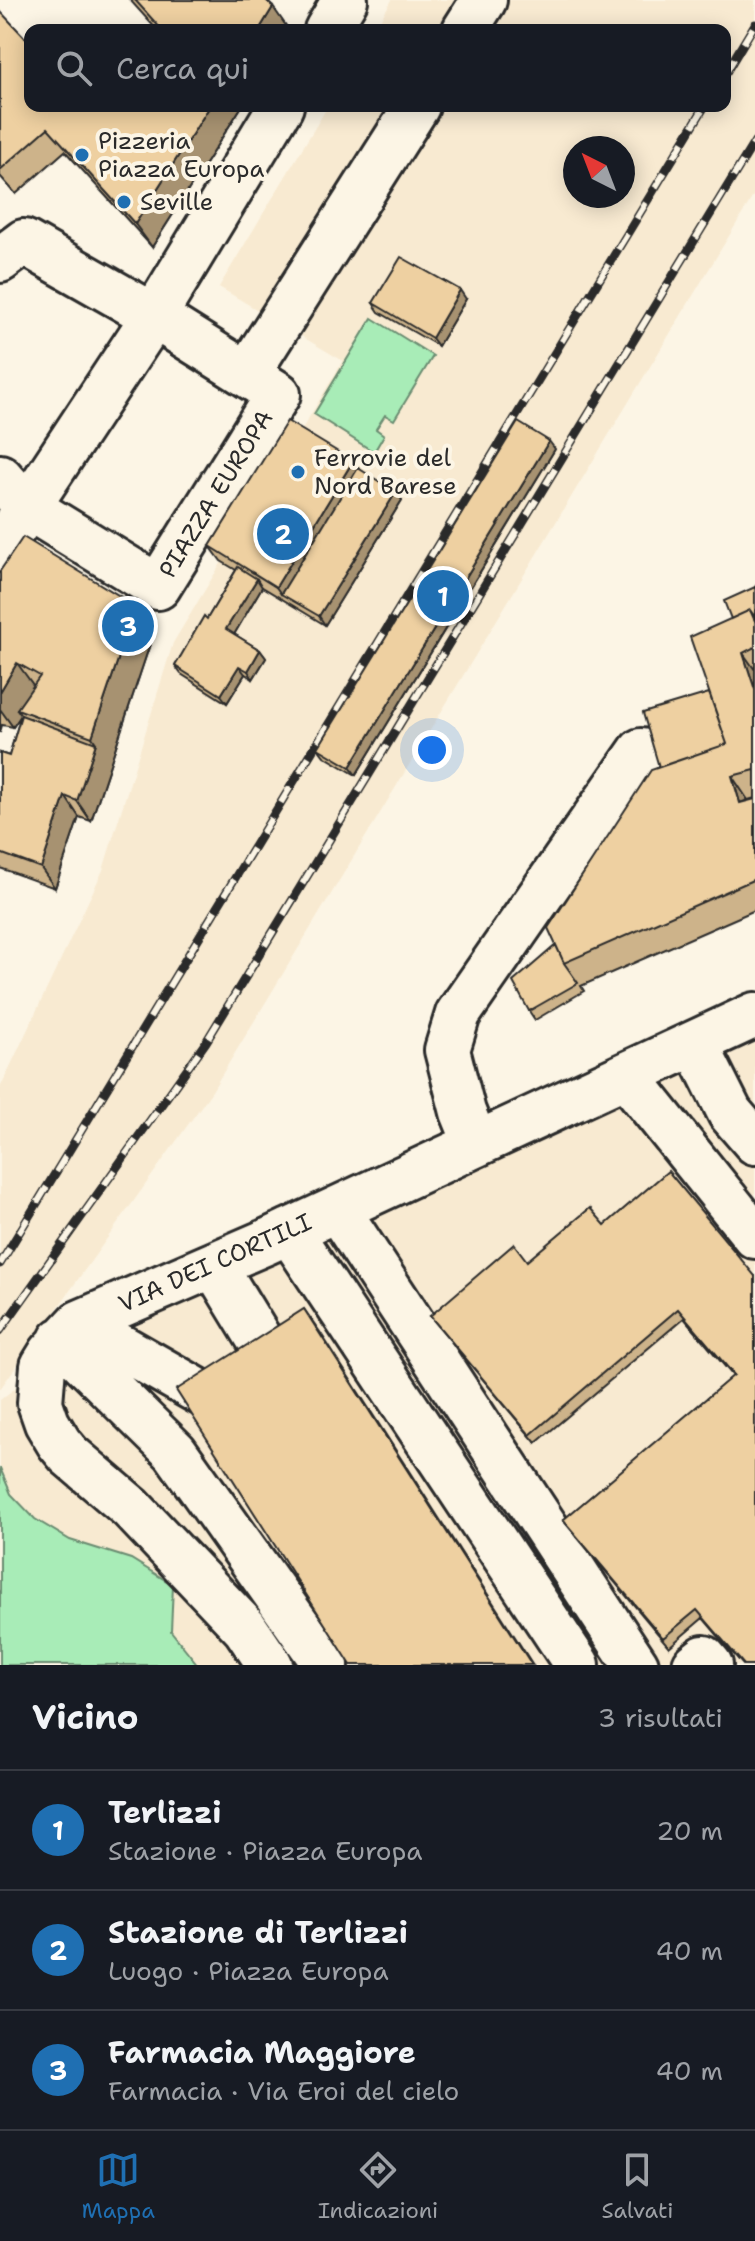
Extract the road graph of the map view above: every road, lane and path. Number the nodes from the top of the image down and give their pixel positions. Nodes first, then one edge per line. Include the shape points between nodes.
1 (484, 0) edge
2 (469, 24) edge
3 (277, 112) edge
4 (414, 112) edge
5 (8, 239) edge
6 (154, 316) junction
7 (247, 374) junction
8 (13, 492) edge
9 (0, 549) edge
10 (641, 751) dead end
11 (755, 1015) edge
12 (695, 1043) junction
13 (626, 1075) junction
14 (755, 1142) edge
15 (476, 1144) junction
16 (337, 1209) junction
17 (289, 1231) junction
18 (755, 1236) edge
19 (214, 1265) junction
20 (70, 1331) junction
21 (273, 1362) edge
22 (214, 1400) edge
23 (270, 1665) edge
24 (326, 1665) edge
25 (577, 1665) edge
26 (636, 1665) edge
27 (695, 1665) edge
28 (710, 1665) edge

1 - 2 street
3 - 6 street
4 - 7 street via 341,253
5 - 6 street, PIAZZA EUROPA
6 - 7 street, PIAZZA EUROPA
6 - 8 street
7 - 8 street, PIAZZA EUROPA via 278,394 158,587
8 - 9 street
10 - 15 street via 458,1014 447,1050
11 - 12 street, VIA DEI CORTILI
12 - 13 street, VIA DEI CORTILI
12 - 14 street via 730,1113
13 - 15 street, VIA DEI CORTILI
13 - 18 street
15 - 16 street, VIA DEI CORTILI
16 - 17 street, VIA DEI CORTILI
16 - 26 street
17 - 19 street, VIA DEI CORTILI
17 - 25 street
19 - 20 street, VIA DEI CORTILI
19 - 21 street
20 - 22 street
20 - 23 street via 43,1366 40,1380 40,1403 51,1431 69,1455 131,1508 245,1628
20 - 24 street via 175,1452
27 - 28 street via 704,1658

